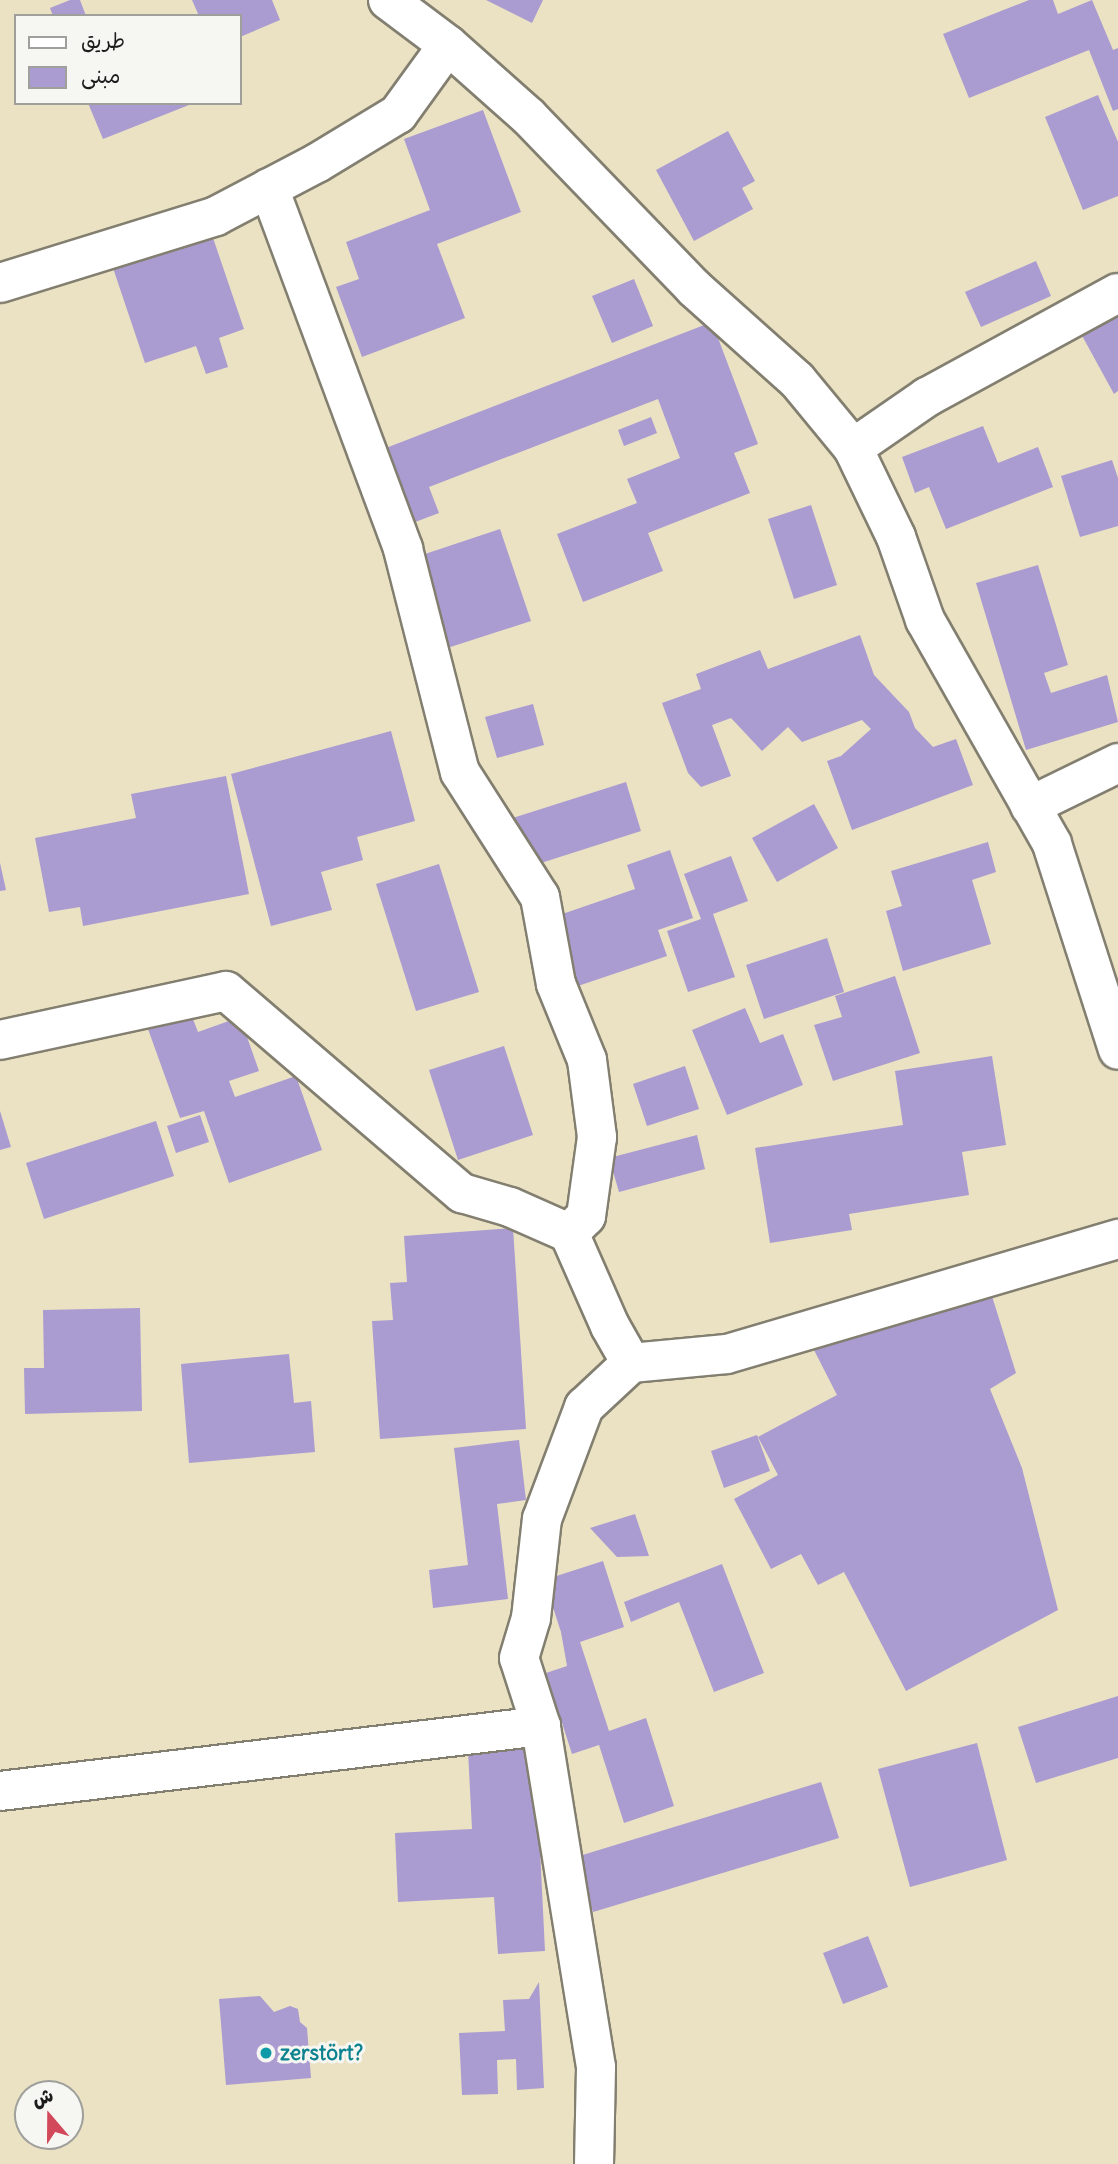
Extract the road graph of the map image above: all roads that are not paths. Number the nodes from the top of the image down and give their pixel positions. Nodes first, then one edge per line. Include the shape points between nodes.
1 (388, 0) edge
2 (448, 45) junction
3 (269, 188) junction
4 (0, 283) edge
5 (1118, 293) edge
6 (853, 448) junction
7 (1118, 764) edge
8 (1030, 806) junction
9 (0, 1040) edge
10 (1118, 1050) edge
11 (569, 1233) junction
12 (1118, 1239) edge
13 (631, 1363) junction
14 (541, 1726) junction
15 (0, 1791) edge
16 (594, 2164) edge

1 - 2 street
2 - 3 street via 398,114
2 - 6 street via 529,117 694,288 797,380
3 - 4 street via 216,216
3 - 11 street via 404,549 460,772 540,897 556,984 587,1060 597,1138 586,1216
5 - 6 street via 927,397
6 - 8 street via 897,537 925,620
7 - 8 street
8 - 10 street via 1052,844
9 - 11 street via 226,991 462,1193 510,1207
11 - 13 street
12 - 13 street via 727,1354
13 - 14 street via 584,1407 542,1520 531,1618 519,1658
14 - 15 street
14 - 16 street via 596,2067

